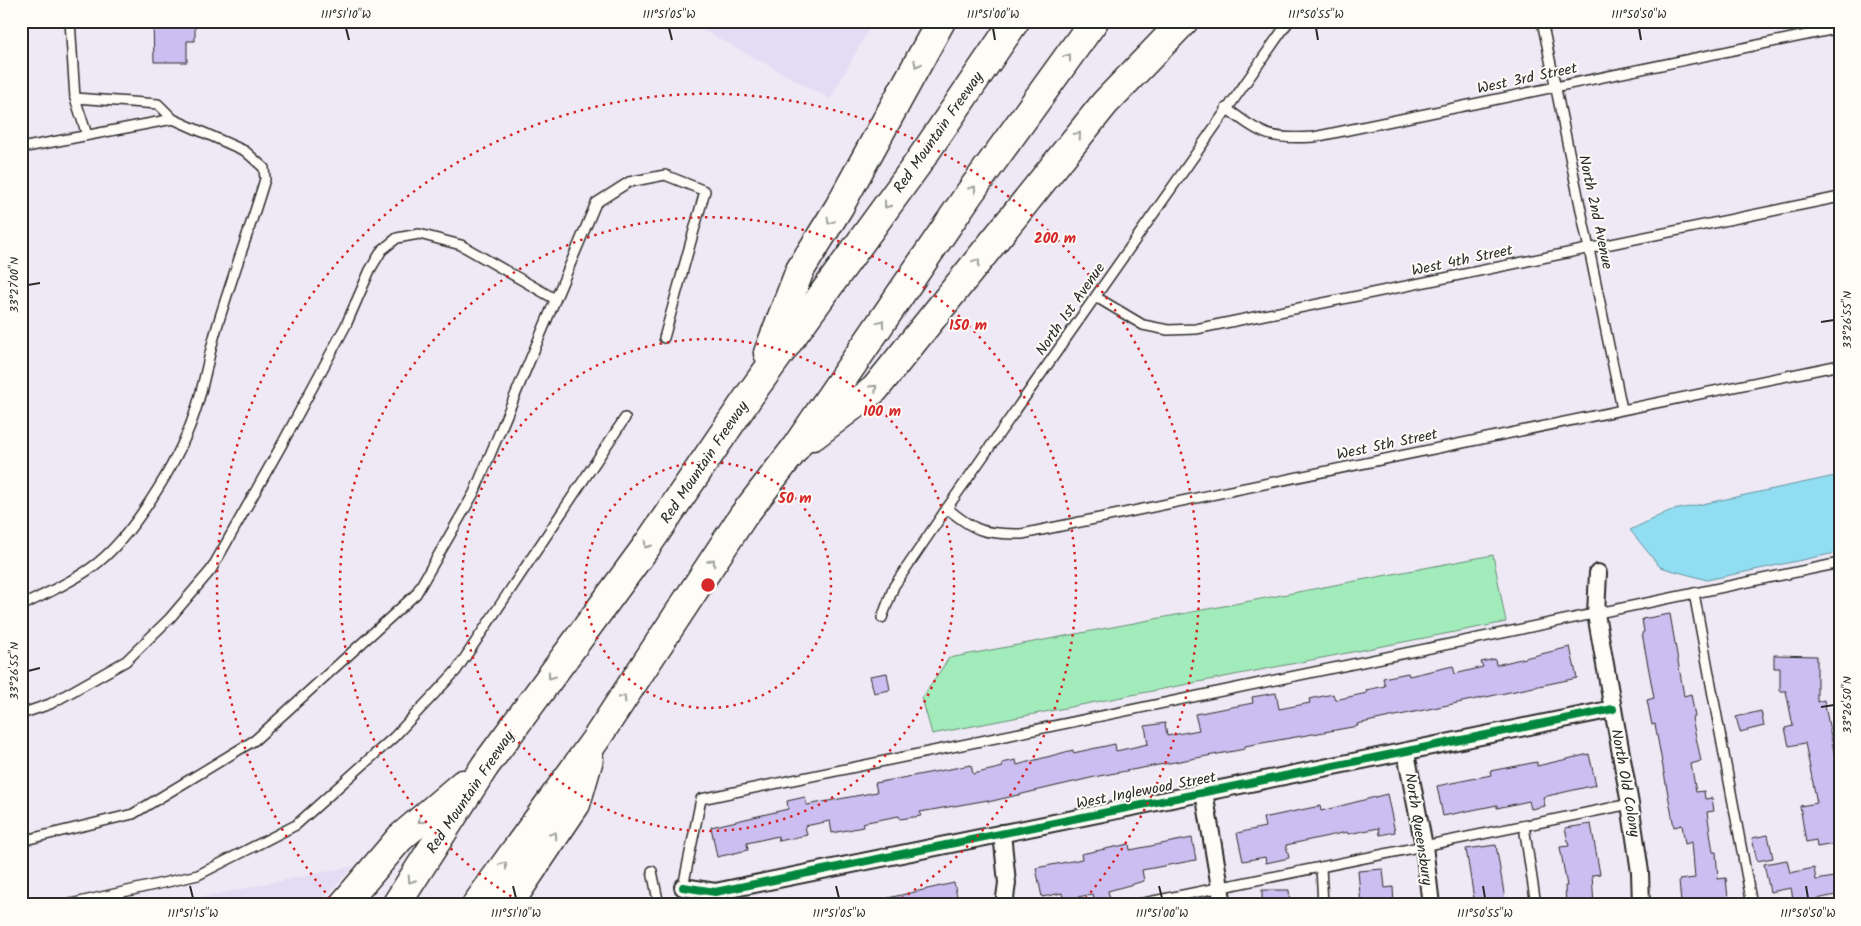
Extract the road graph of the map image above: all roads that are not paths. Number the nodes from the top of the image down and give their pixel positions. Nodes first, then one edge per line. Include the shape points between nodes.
1 (70, 21) edge
2 (941, 21) edge
3 (1015, 21) edge
4 (1094, 21) edge
5 (1184, 21) edge
6 (1289, 21) edge
7 (1542, 21) edge
8 (1840, 28) edge
9 (1556, 86) junction
10 (75, 98) junction
11 (1226, 108) junction
12 (173, 119) junction
13 (87, 135) junction
14 (21, 148) edge
15 (1840, 197) edge
16 (1589, 248) junction
17 (1096, 297) junction
18 (554, 299) junction
19 (664, 338) dead end
20 (1840, 364) edge
21 (754, 389) junction
22 (1622, 409) junction
23 (625, 418) dead end
24 (794, 450) junction
25 (947, 508) junction
26 (1840, 563) edge
27 (1598, 572) dead end
28 (1694, 593) junction
29 (21, 606) edge
30 (1596, 614) junction
31 (882, 618) dead end
32 (1613, 709) junction
33 (21, 714) edge
34 (596, 739) junction
35 (1406, 753) junction
36 (485, 766) junction
37 (1204, 792) junction
38 (1630, 804) junction
39 (1524, 826) junction
40 (1002, 833) junction
41 (21, 841) edge
42 (1424, 846) junction
43 (1321, 867) junction
44 (652, 871) dead end
45 (683, 887) joint
46 (1222, 887) junction
47 (66, 905) edge
48 (343, 905) edge
49 (396, 905) edge
50 (476, 905) edge
51 (508, 905) edge
52 (659, 905) edge
53 (1004, 905) edge
54 (1134, 905) edge
55 (1223, 905) edge
56 (1323, 905) edge
57 (1431, 905) edge
58 (1536, 905) edge
59 (1641, 905) edge
60 (1752, 905) edge

1 - 10 lane
2 -> 21 highway via 839,207 800,270
3 -> 21 highway, Red Mountain Freeway via 916,166
24 -> 4 highway via 969,194
24 -> 5 highway via 875,389 1105,104
6 - 11 lane, North 1st Avenue
7 - 9 lane, North 2nd Avenue
8 - 9 lane, West 3rd Street
9 - 11 lane, West 3rd Street via 1314,137 1286,138 1261,133
9 - 16 lane, North 2nd Avenue
10 - 12 lane via 158,104
10 - 13 lane
11 - 17 lane, North 1st Avenue
12 - 13 lane
12 - 29 lane via 245,151 264,168 265,179 216,328 195,413 183,446 121,540 93,567
13 - 14 lane
15 - 16 lane, West 4th Street
16 - 17 lane, West 4th Street via 1196,329 1168,330 1143,325
16 - 22 lane, North 2nd Avenue
17 - 25 lane, North 1st Avenue
18 - 19 lane via 596,203 629,182 665,175 705,191
18 - 33 lane via 461,245 419,234 397,238 382,250 370,270 346,325 211,570 170,618 126,661 50,704
18 - 41 lane via 474,493 416,594 256,740 133,814
20 - 22 lane, West 5th Street
21 -> 36 highway, Red Mountain Freeway via 646,547
22 - 25 lane, West 5th Street via 1022,534 990,534 966,524
23 - 47 lane via 456,671 394,737 296,824 198,875
34 -> 24 highway via 743,516
25 - 31 lane, North 1st Avenue via 894,586
26 - 28 lane
27 - 30 street, North Old Colony
28 - 30 lane
28 - 60 lane
30 - 32 street, North Old Colony
30 - 45 lane via 700,799
32 - 35 street, West Inglewood Street
32 - 38 street, North Old Colony
50 -> 34 highway
51 -> 34 highway via 576,804
35 - 37 street, West Inglewood Street
35 - 42 street, North Queensbury
36 -> 48 highway via 400,838
36 -> 49 highway, Red Mountain Freeway
37 - 40 street, West Inglewood Street
37 - 46 street
38 - 39 lane
38 - 59 street, North Old Colony via 1640,872
39 - 42 lane
39 - 58 lane
40 - 45 street, West Inglewood Street via 715,892
40 - 53 street via 1007,883
42 - 43 lane
42 - 57 street, North Queensbury
43 - 46 lane
43 - 56 lane
44 - 52 lane
46 - 54 lane
46 - 55 street

